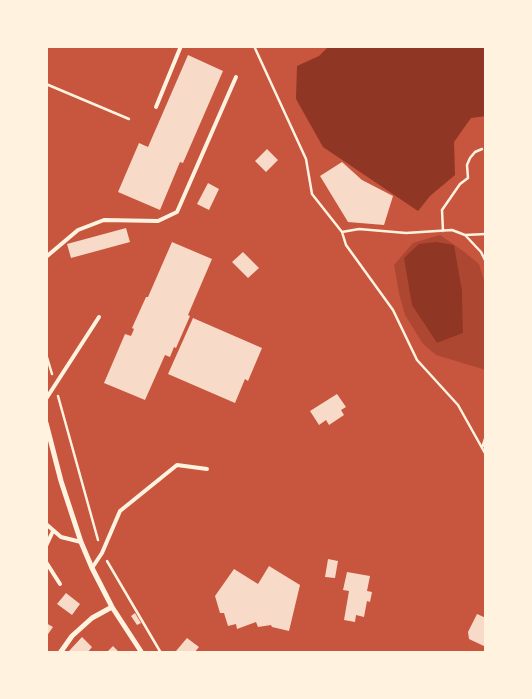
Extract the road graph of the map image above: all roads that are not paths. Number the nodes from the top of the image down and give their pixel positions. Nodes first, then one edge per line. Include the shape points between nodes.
1 (182, 46) edge
2 (236, 77) dead end
3 (156, 108) dead end
4 (46, 257) edge
5 (99, 317) dead end
6 (46, 399) edge
7 (46, 423) edge
8 (207, 469) dead end
9 (46, 524) edge
10 (53, 531) junction
11 (81, 542) junction
12 (46, 546) edge
13 (46, 562) edge
14 (92, 568) junction
15 (60, 584) dead end
16 (112, 607) junction
17 (60, 653) edge
18 (142, 653) edge

1 - 3 lane
2 - 4 lane via 177,212 158,221 104,220 78,230
5 - 6 lane
7 - 11 street
8 - 14 lane via 177,465 120,511
9 - 10 lane
10 - 11 lane
10 - 12 lane
11 - 14 street
13 - 15 lane
14 - 16 street
16 - 17 street via 92,618 72,636
16 - 18 street

